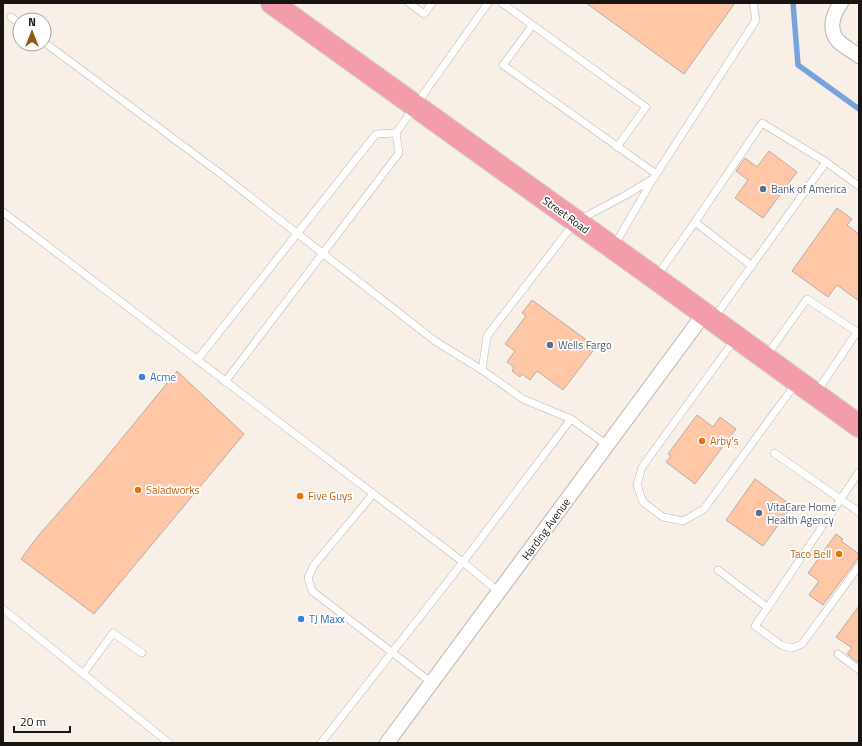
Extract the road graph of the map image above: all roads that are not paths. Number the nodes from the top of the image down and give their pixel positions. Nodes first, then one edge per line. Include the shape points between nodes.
1 (272, 3) edge
2 (409, 3) edge
3 (432, 3) edge
4 (488, 3) edge
5 (502, 3) edge
6 (753, 3) edge
7 (841, 3) edge
8 (532, 26) junction
9 (52, 48) edge
10 (859, 56) edge
11 (416, 107) junction
12 (396, 133) junction
13 (617, 147) junction
14 (826, 162) junction
15 (654, 177) junction
16 (859, 186) edge
17 (3, 212) edge
18 (575, 222) junction
19 (695, 222) junction
20 (298, 233) junction
21 (613, 248) junction
22 (323, 253) junction
23 (752, 266) junction
24 (656, 278) junction
25 (708, 317) junction
26 (858, 332) edge
27 (736, 338) junction
28 (765, 358) junction
29 (197, 360) junction
30 (482, 370) junction
31 (797, 381) junction
32 (225, 382) junction
33 (815, 395) junction
34 (571, 419) junction
35 (859, 426) edge
36 (607, 445) junction
37 (774, 453) dead end
38 (859, 472) edge
39 (373, 494) junction
40 (840, 500) junction
41 (859, 512) edge
42 (463, 562) junction
43 (859, 566) edge
44 (718, 570) dead end
45 (499, 592) junction
46 (768, 608) junction
47 (3, 610) edge
48 (392, 653) junction
49 (142, 654) dead end
50 (838, 654) dead end
51 (859, 670) edge
52 (83, 674) junction
53 (432, 683) junction
54 (169, 743) edge
55 (321, 743) edge
56 (387, 743) edge

1 - 11 main road, Street Road
2 - 3 lane via 424,14
4 - 11 lane
5 - 8 lane
6 - 15 lane via 756,20
7 - 10 street via 835,10 832,25 838,40
8 - 13 lane via 503,65
8 - 13 lane via 646,107
9 - 20 lane
11 - 12 lane
11 - 18 main road, Street Road
12 - 20 lane via 376,134
12 - 22 lane via 399,152
13 - 15 lane
14 - 16 lane
14 - 19 lane via 762,123
14 - 23 lane
15 - 18 lane
15 - 21 lane
17 - 29 lane
18 - 21 main road, Street Road
18 - 30 lane via 487,336
19 - 23 lane
19 - 24 lane
20 - 22 lane
20 - 29 lane
21 - 24 main road, Street Road
22 - 30 lane via 435,341
22 - 32 lane
23 - 25 lane
24 - 25 main road, Street Road
25 - 27 main road, Street Road
25 - 36 street, Harding Avenue
26 - 28 lane via 807,299
26 - 33 lane
27 - 28 main road, Street Road
27 - 31 lane via 642,467 637,485 643,502 663,517 682,521 704,509
28 - 31 main road, Street Road
29 - 32 lane
30 - 34 lane via 523,399
31 - 33 main road, Street Road
32 - 39 lane
33 - 35 main road, Street Road
34 - 36 lane
34 - 42 lane
36 - 45 street, Harding Avenue
37 - 40 lane
38 - 40 lane
39 - 42 lane
39 - 48 lane via 314,565 308,578 312,591
40 - 41 lane
40 - 46 lane
42 - 45 lane
42 - 48 lane
43 - 46 lane via 802,644 792,648 781,645 755,626
44 - 46 lane
45 - 53 street, Harding Avenue
47 - 52 lane
48 - 53 lane
48 - 55 lane
49 - 52 lane via 113,632
50 - 51 lane
52 - 54 lane
53 - 56 street, Harding Avenue

